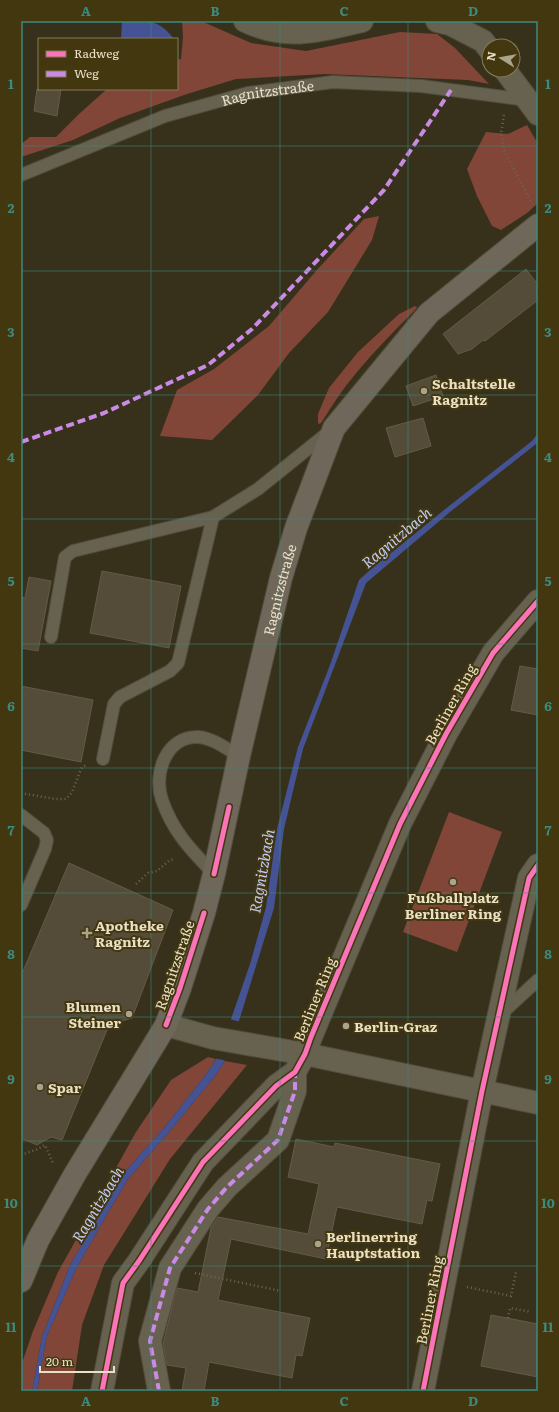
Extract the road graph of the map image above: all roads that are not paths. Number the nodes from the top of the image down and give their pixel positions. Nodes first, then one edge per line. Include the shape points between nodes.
1 (245, 21) edge
2 (362, 21) edge
3 (437, 21) edge
4 (481, 40) edge
5 (510, 78) edge
6 (524, 103) edge
7 (21, 175) edge
8 (538, 225) edge
9 (334, 428) junction
10 (213, 517) junction
11 (538, 601) edge
12 (51, 637) dead end
13 (239, 756) junction
14 (103, 759) road end
15 (21, 815) edge
16 (538, 865) edge
17 (214, 874) junction
18 (21, 905) edge
19 (538, 980) edge
20 (498, 1017) junction
21 (166, 1025) junction
22 (300, 1063) junction
23 (482, 1091) junction
24 (538, 1103) edge
25 (21, 1281) edge
26 (102, 1391) edge
27 (159, 1391) edge
28 (423, 1391) edge

1 - 2 street via 287,33 318,31
3 - 4 street via 450,24
5 - 6 street
6 - 7 lane, Ragnitzstraße via 421,86 333,82 248,93 165,116
8 - 9 main road, Ragnitzstraße via 429,313
9 - 10 lane, Ragnitzstraße via 258,489
9 - 13 main road, Ragnitzstraße via 296,528 281,578
10 - 12 lane, Ragnitzstraße via 73,551 65,557
10 - 14 lane via 178,662 170,671 120,697 114,704
11 - 22 street, Berliner Ring via 493,653 446,734 400,824
13 - 17 main road, Ragnitzstraße
13 - 17 lane via 216,742 191,737 175,744 167,754 159,775 164,807 175,830
15 - 18 lane via 44,833 47,840
16 - 20 street, Berliner Ring via 529,878
17 - 21 main road, Ragnitzstraße via 188,965
19 - 20 lane
20 - 23 street, Berliner Ring
21 - 22 street, Berliner Ring via 255,1046
21 - 25 main road, Ragnitzstraße via 71,1181 38,1240
22 - 23 street, Berliner Ring
22 - 26 street via 203,1162 123,1283
22 - 27 street, Berliner Ring via 295,1091 278,1140 227,1187 208,1209 170,1268 150,1340
23 - 24 street, Berliner Ring
23 - 28 street, Berliner Ring

